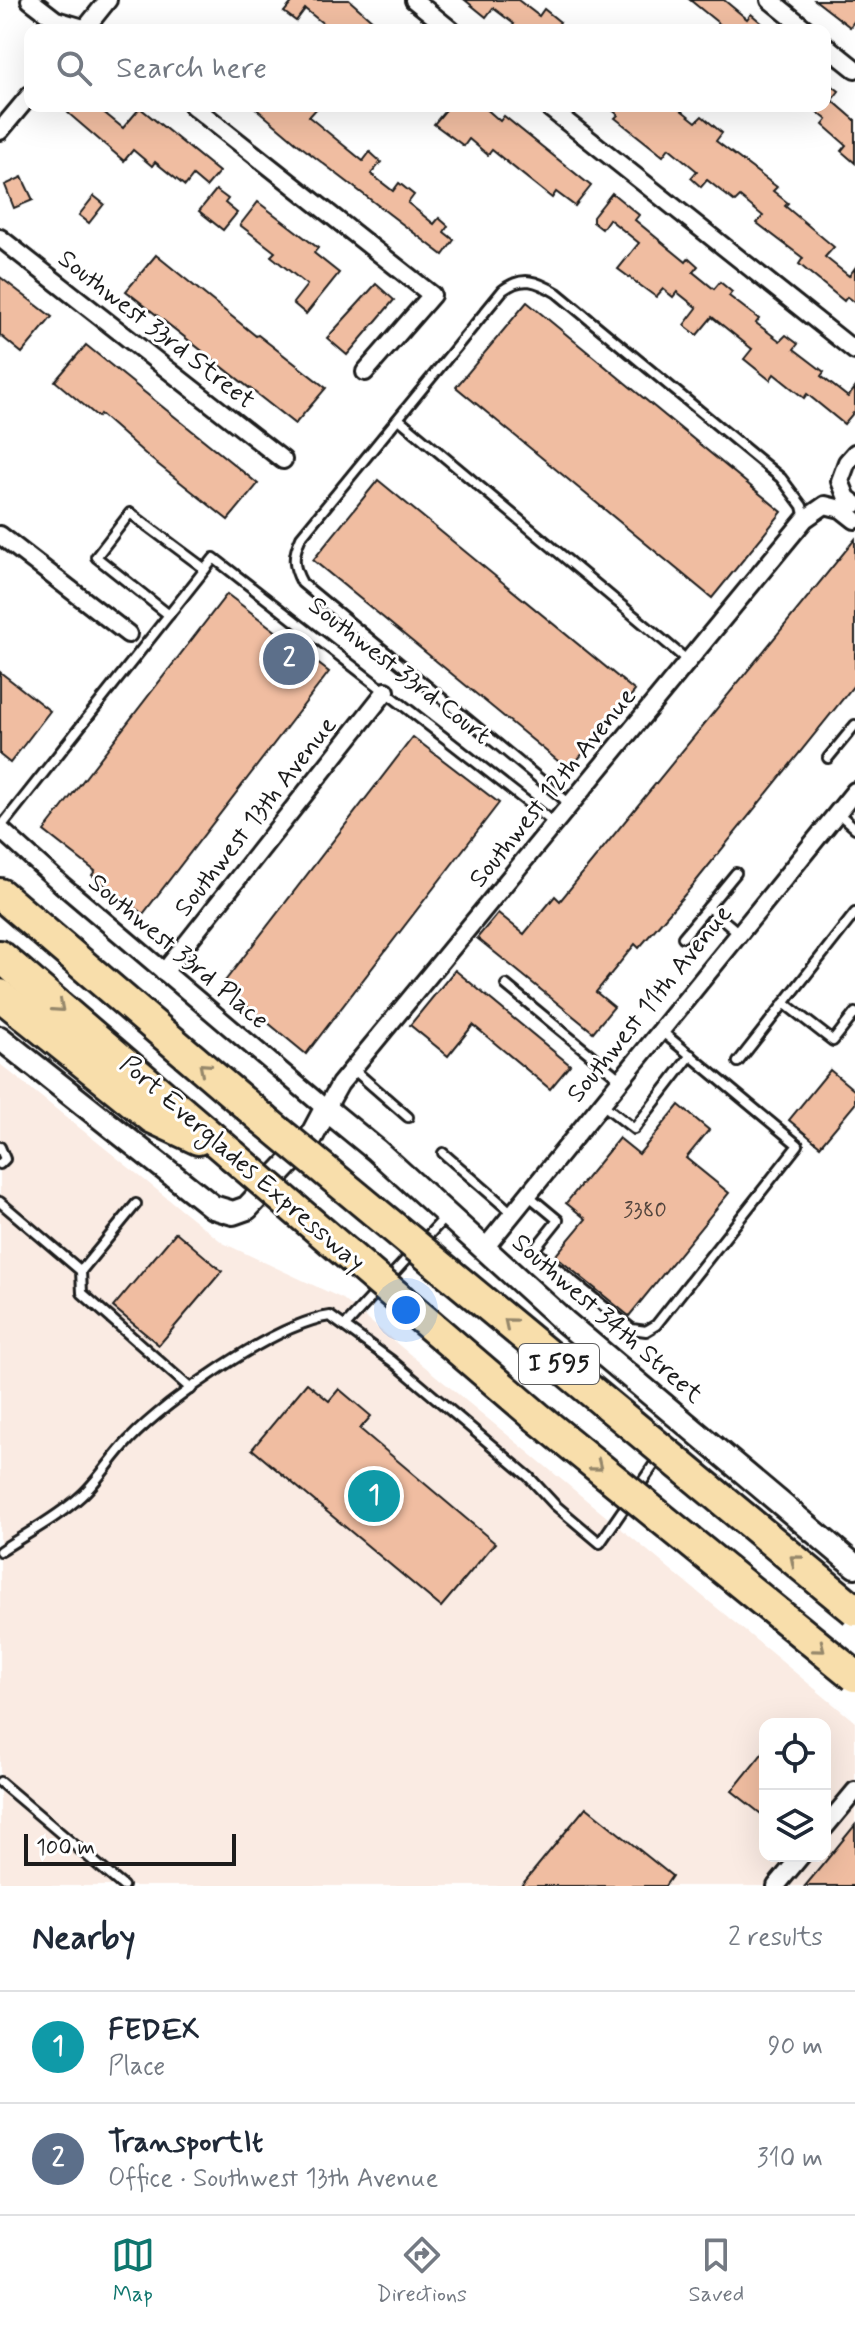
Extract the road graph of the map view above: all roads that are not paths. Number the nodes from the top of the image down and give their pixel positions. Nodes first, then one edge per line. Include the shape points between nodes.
1 (30, 0) edge
2 (108, 0) edge
3 (414, 0) edge
4 (770, 0) edge
5 (69, 24) edge
6 (90, 24) edge
7 (444, 24) edge
8 (800, 24) edge
9 (831, 50) edge
10 (855, 69) edge
11 (24, 102) edge
12 (201, 112) edge
13 (555, 112) edge
14 (0, 131) edge
15 (0, 238) edge
16 (855, 351) edge
17 (365, 372) dead end
18 (399, 419) junction
19 (855, 453) edge
20 (283, 460) dead end
21 (855, 504) edge
22 (805, 519) junction
23 (855, 520) edge
24 (0, 535) edge
25 (205, 569) junction
26 (169, 615) junction
27 (128, 634) dead end
28 (688, 661) junction
29 (386, 691) junction
30 (855, 725) edge
31 (828, 758) dead end
32 (855, 791) edge
33 (570, 804) junction
34 (838, 813) junction
35 (554, 823) junction
36 (0, 828) edge
37 (855, 828) edge
38 (736, 873) dead end
39 (0, 894) edge
40 (708, 907) junction
41 (855, 913) edge
42 (739, 933) junction
43 (683, 937) dead end
44 (0, 956) edge
45 (164, 972) junction
46 (506, 985) dead end
47 (0, 995) edge
48 (784, 1003) junction
49 (855, 1013) edge
50 (660, 1030) junction
51 (0, 1038) edge
52 (691, 1055) junction
53 (738, 1062) dead end
54 (352, 1069) junction
55 (620, 1079) junction
56 (601, 1102) junction
57 (326, 1109) junction
58 (408, 1117) dead end
59 (0, 1147) edge
60 (443, 1153) dead end
61 (232, 1155) junction
62 (0, 1164) edge
63 (527, 1195) junction
64 (0, 1202) edge
65 (136, 1204) dead end
66 (512, 1213) junction
67 (448, 1215) junction
68 (484, 1249) junction
69 (81, 1271) junction
70 (346, 1325) junction
71 (191, 1389) junction
72 (667, 1447) dead end
73 (0, 1551) edge
74 (855, 1566) edge
75 (855, 1610) edge
76 (855, 1676) edge
77 (0, 1782) edge
78 (855, 1791) edge
79 (831, 1820) edge
80 (796, 1862) edge
81 (123, 1886) edge
82 (776, 1886) edge

1 - 5 street
2 - 6 street
3 - 7 street
4 - 8 street
9 - 10 street
11 - 14 street
12 - 17 street via 432,295
13 - 16 street
15 - 20 street, Southwest 33rd Street
18 - 22 lane via 503,290 522,279 539,282 781,478
18 - 28 lane
18 - 33 lane via 301,537 294,553 295,570 302,583
19 - 21 street via 840,481
22 - 23 street, Southwest 12th Avenue via 825,505
22 - 28 street, Southwest 12th Avenue
24 - 27 street
25 - 26 lane
25 - 26 lane via 130,513 96,557
25 - 29 lane, Southwest 33rd Court via 214,558
26 - 36 lane
28 - 33 street, Southwest 12th Avenue
29 - 35 lane, Southwest 33rd Court
29 - 45 street, Southwest 13th Avenue
30 - 31 lane
32 - 34 street, Southwest 11th Avenue
33 - 35 street, Southwest 12th Avenue
34 - 37 lane
34 - 42 street, Southwest 11th Avenue
35 - 54 street, Southwest 12th Avenue
36 - 45 street, Southwest 33rd Place
38 - 40 lane
75 -> 39 highway, Port Everglades Expressway / I 595, bridge
40 - 42 lane
40 - 43 lane
41 - 48 lane
42 - 50 street, Southwest 11th Avenue
44 -> 61 highway, Port Everglades Expressway / I 595
45 - 57 street, Southwest 33rd Place
46 - 55 lane
47 - 61 highway via 153,1118
48 - 49 lane via 833,1041
48 - 53 lane
50 - 52 lane
50 - 55 street, Southwest 11th Avenue
51 - 57 street via 226,1212 247,1208 308,1143
52 - 56 lane via 634,1129
52 - 63 lane via 798,1145 656,1325 646,1331 632,1329 534,1250 558,1220
54 - 57 street, Southwest 12th Avenue
54 - 58 lane
55 - 56 street, Southwest 11th Avenue
56 - 63 street, Southwest 11th Avenue
57 - 67 street, Southwest 34th Street
59 - 62 lane via 5,1159
60 - 66 lane
61 -> 76 highway, Port Everglades Expressway / I 595, bridge via 537,1417
63 - 66 street, Southwest 11th Avenue
64 - 69 lane
65 - 69 lane
66 - 68 street, Southwest 11th Avenue
67 - 68 street, Southwest 34th Street
67 - 70 lane
68 - 74 street, Southwest 34th Street via 679,1429
69 - 71 lane via 82,1293
70 - 71 lane via 330,1316 316,1318 263,1341
70 - 72 lane via 600,1543
71 - 73 lane via 128,1441 82,1496
77 - 81 lane
78 - 79 street
80 - 82 street

